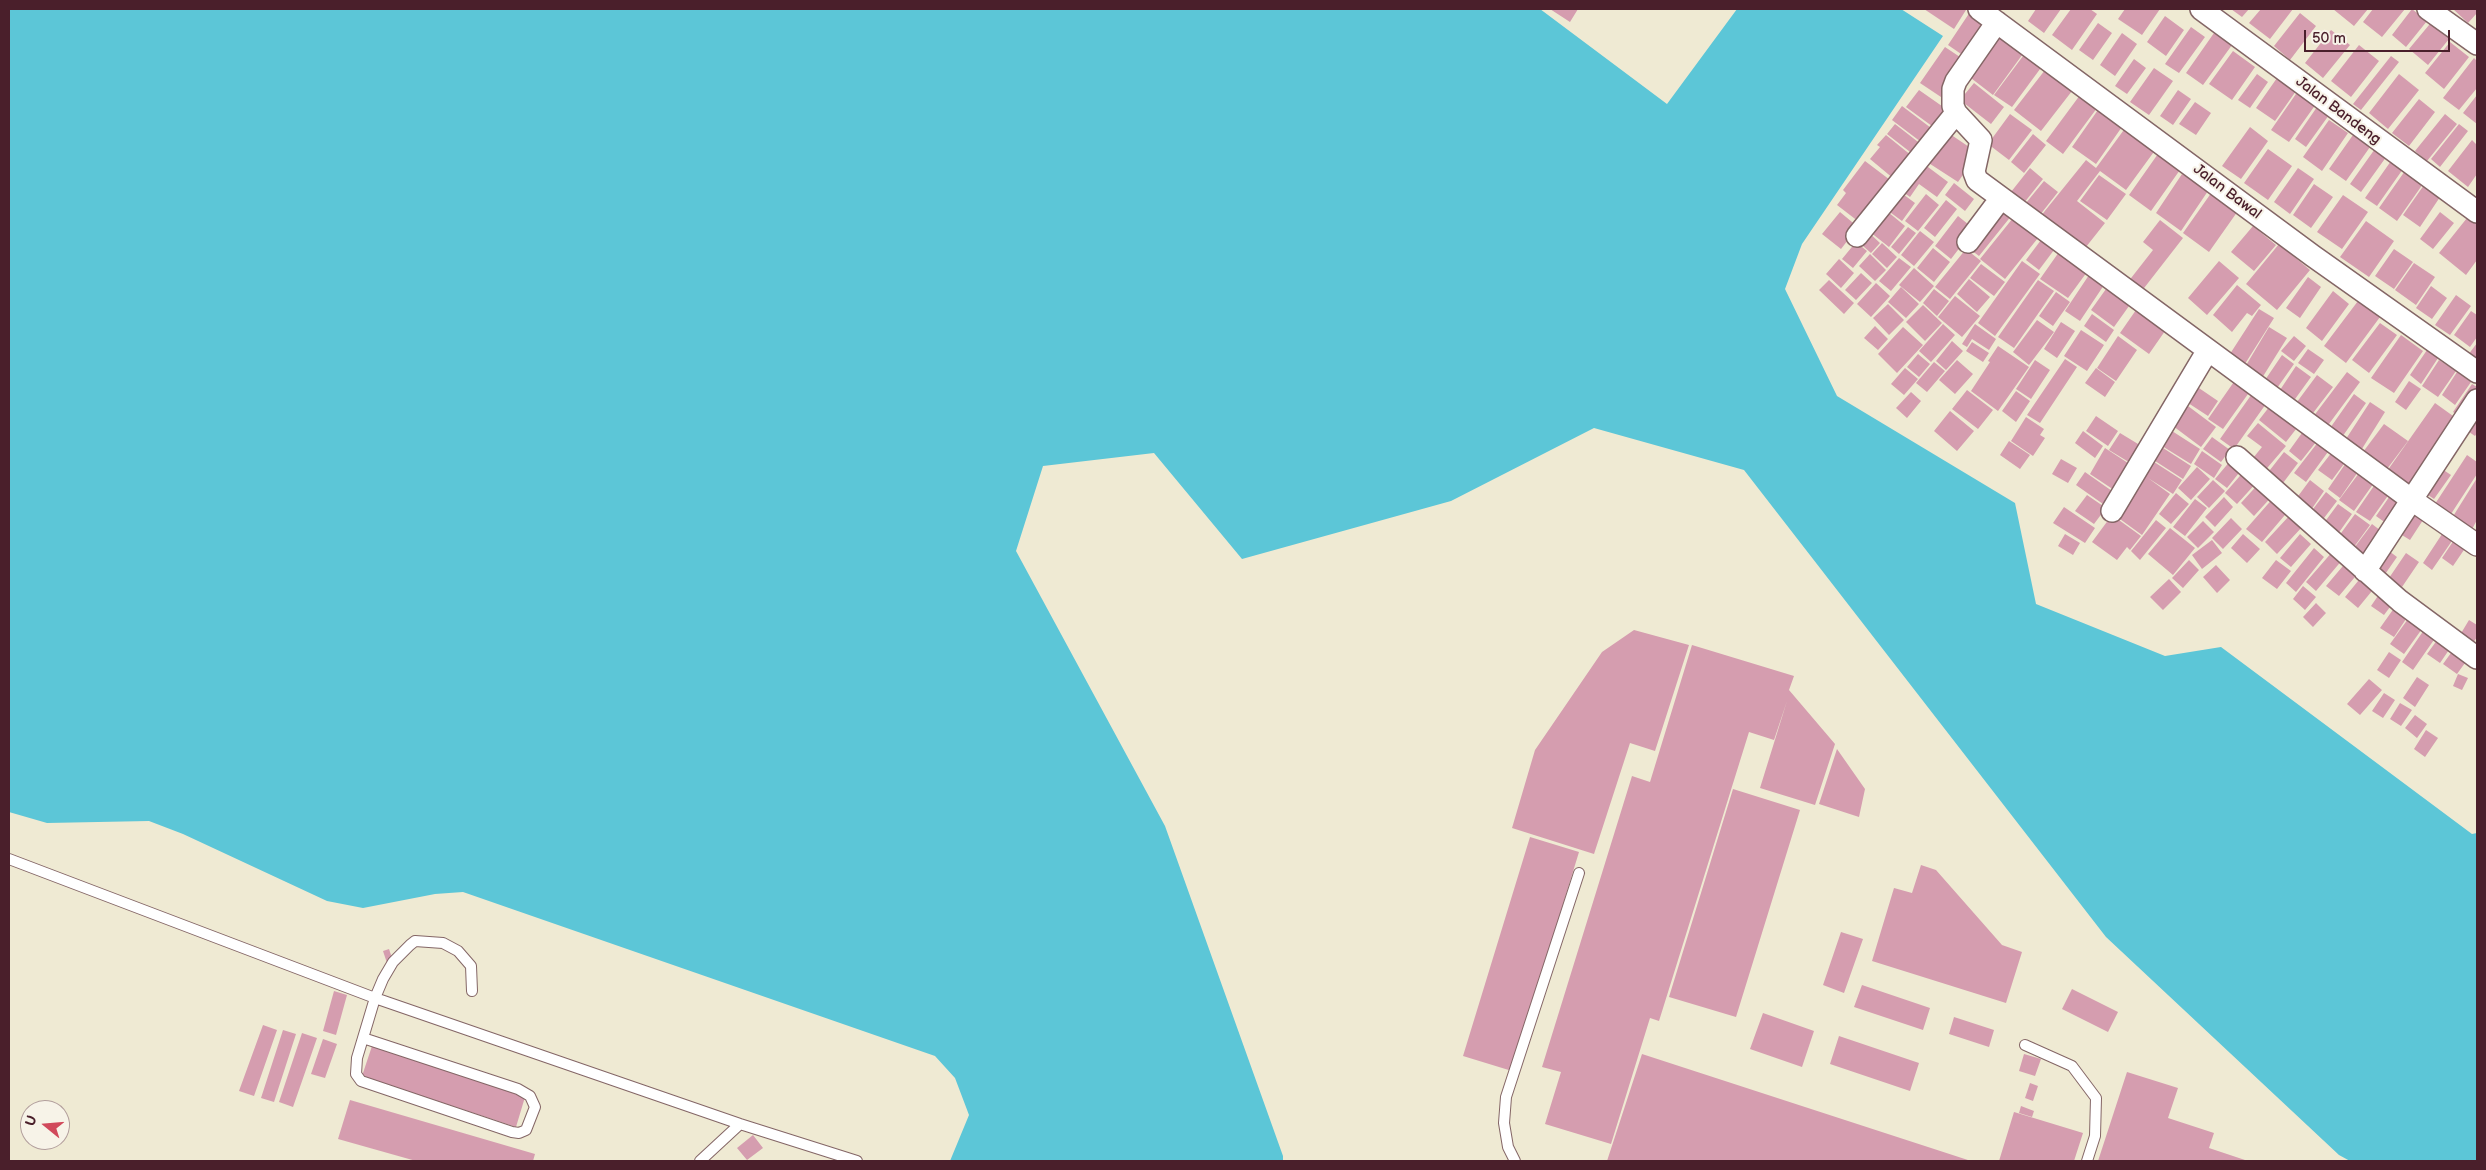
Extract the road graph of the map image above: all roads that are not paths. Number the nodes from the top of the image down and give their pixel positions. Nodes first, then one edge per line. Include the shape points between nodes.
1 (1978, 9) edge
2 (2201, 9) edge
3 (2428, 9) edge
4 (1997, 22) junction
5 (2477, 44) edge
6 (1956, 113) junction
7 (2001, 198) junction
8 (2477, 212) edge
9 (1857, 236) dead end
10 (1968, 242) dead end
11 (2208, 350) junction
12 (2477, 372) edge
13 (2477, 400) edge
14 (2237, 457) dead end
15 (2412, 500) junction
16 (2112, 511) dead end
17 (2477, 544) edge
18 (2365, 571) junction
19 (2477, 658) edge
20 (9, 859) edge
21 (1579, 873) dead end
22 (472, 991) dead end
23 (375, 998) junction
24 (363, 1038) junction
25 (2025, 1045) dead end
26 (740, 1124) junction
27 (700, 1161) edge
28 (857, 1161) edge
29 (1516, 1161) edge
30 (2087, 1161) edge

1 - 4 street, Jalan Bawal
2 - 8 street, Jalan Bandeng
3 - 5 street
4 - 6 street via 1956,81 1953,98
4 - 12 street, Jalan Bawal via 2313,256
6 - 7 street via 1981,140 1975,176
6 - 9 street
7 - 10 street
7 - 11 street
11 - 15 street
11 - 16 street
13 - 15 street
14 - 18 street
15 - 17 street
15 - 18 street
18 - 19 street
20 - 23 lane
21 - 29 lane via 1506,1097 1505,1131 1508,1147
22 - 23 lane via 471,966 458,951 443,943 415,941 393,962
23 - 24 lane
23 - 26 lane
24 - 24 lane via 356,1074 362,1081 512,1132 526,1130 535,1107 530,1096 518,1089
25 - 30 lane via 2072,1066 2096,1098 2095,1136
26 - 27 lane
26 - 28 lane

